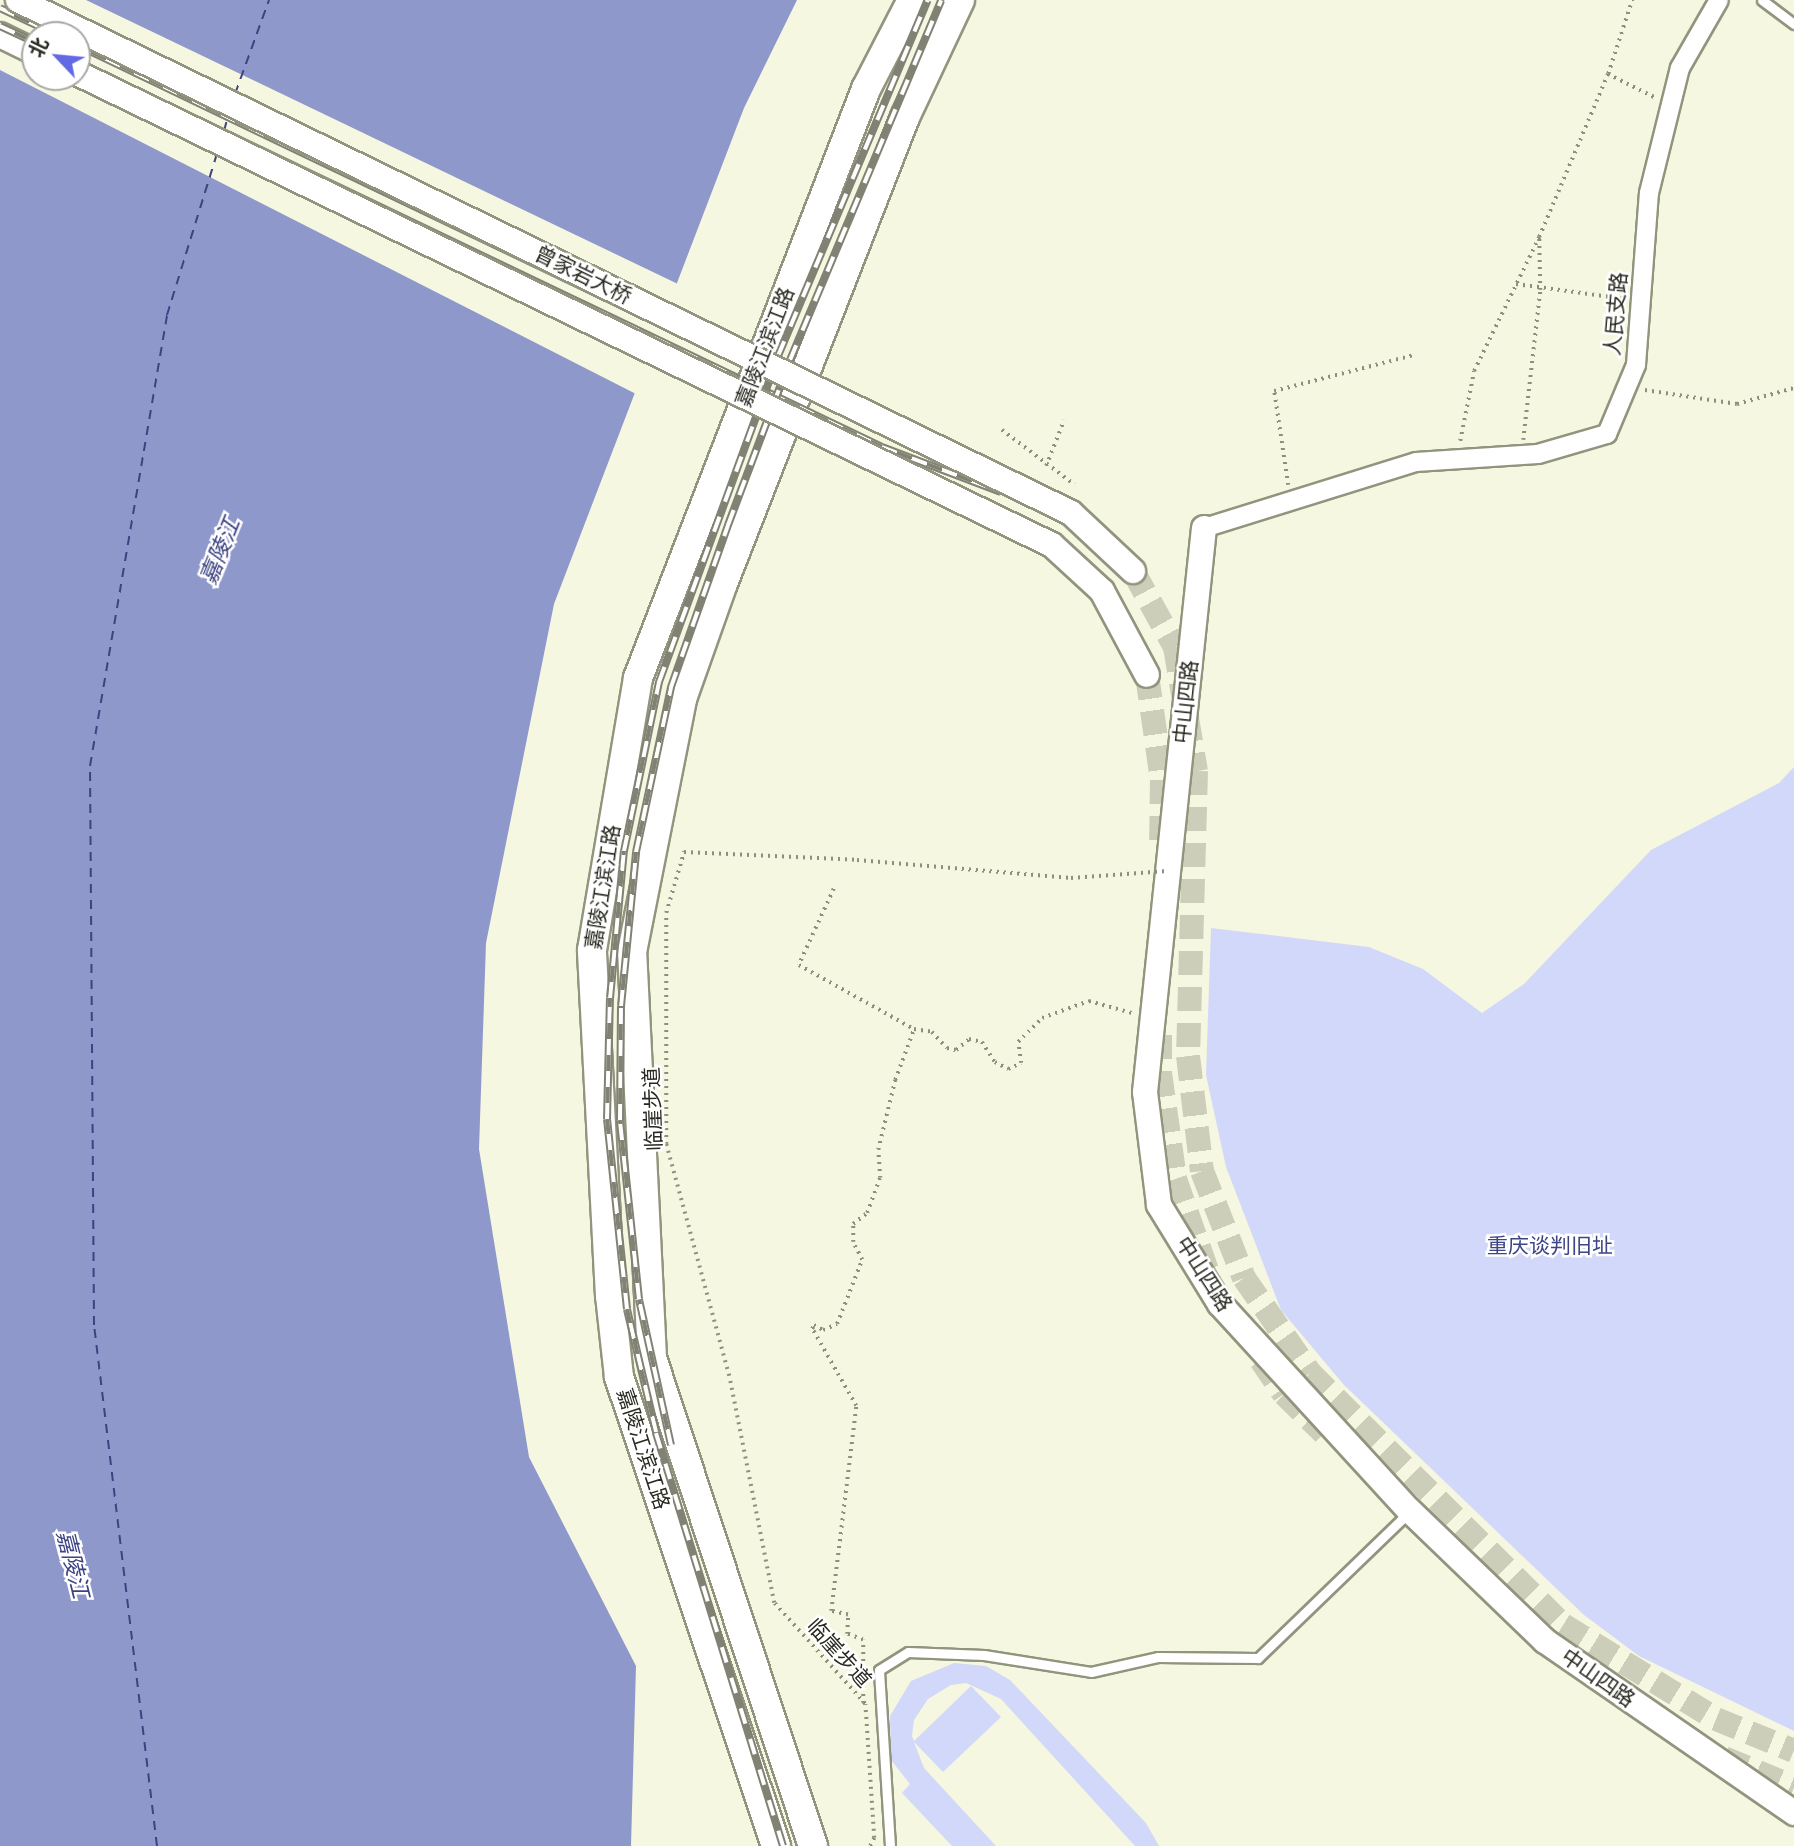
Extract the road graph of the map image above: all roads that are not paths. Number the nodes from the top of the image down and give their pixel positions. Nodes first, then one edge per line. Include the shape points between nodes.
1 (18, 0) edge
2 (912, 0) edge
3 (960, 0) edge
4 (1719, 0) edge
5 (1762, 0) edge
6 (1794, 24) edge
7 (0, 36) edge
8 (21, 46) edge
9 (91, 80) edge
10 (1204, 528) joint
11 (1133, 571) tunnel mouth
12 (1147, 675) tunnel mouth
13 (1410, 1511) junction
14 (1794, 1813) edge
15 (813, 1844) edge
16 (776, 1846) edge
17 (890, 1846) edge

1 - 11 main road, 曾家岩大桥, bridge via 1071,513
2 - 16 main road, 嘉陵江滨江路 via 866,89 638,678 592,950 610,1296 619,1377
3 - 15 main road, 嘉陵江滨江路 via 905,117 682,699 632,952 652,1358
4 - 10 street, 人民支路 via 1680,68 1649,192 1636,365 1607,435 1521,456 1416,463
5 - 6 lane
7 - 8 main road
9 - 12 main road, 曾家岩大桥, bridge via 1052,545 1102,591
10 - 13 main road, 中山四路 via 1145,1092 1159,1205 1220,1304
13 - 14 main road, 中山四路 via 1545,1641
13 - 17 lane via 1258,1658 1158,1657 1090,1672 984,1655 908,1652 879,1670

